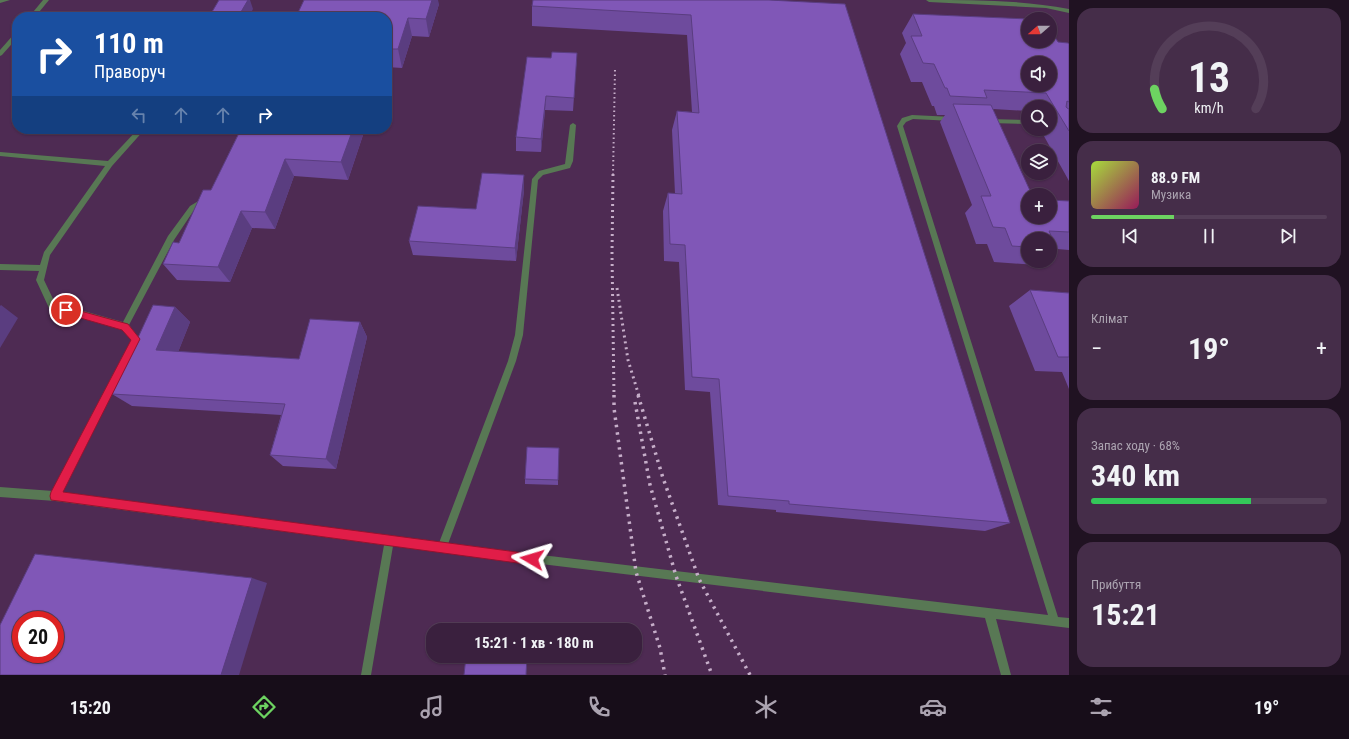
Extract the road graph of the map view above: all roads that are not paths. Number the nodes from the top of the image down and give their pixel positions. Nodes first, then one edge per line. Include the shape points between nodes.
1 (7, 0) edge
2 (46, 0) edge
3 (929, 0) edge
4 (0, 1) edge
5 (1069, 11) edge
6 (36, 12) edge
7 (12, 40) edge
8 (0, 54) edge
9 (958, 119) edge
10 (982, 120) edge
11 (1021, 122) edge
12 (573, 125) dead end
13 (137, 134) edge
14 (0, 154) edge
15 (110, 164) junction
16 (214, 193) edge
17 (0, 267) edge
18 (43, 268) junction
19 (125, 326) junction
20 (0, 492) edge
21 (55, 496) junction
22 (389, 542) junction
23 (442, 548) junction
24 (989, 614) junction
25 (1055, 622) junction
26 (1069, 623) edge
27 (366, 675) edge
28 (1006, 675) edge

1 - 4 street
2 - 6 street
3 - 5 street via 1046,6
7 - 8 street
9 - 25 street via 912,117 904,120 900,126
10 - 11 street
12 - 23 street via 568,166 542,173 535,179 519,335 512,361
13 - 15 street
14 - 15 street
15 - 18 street via 47,254
16 - 19 street via 192,208 171,238
17 - 18 street
18 - 19 street via 40,280 52,306
19 - 21 street via 136,339
20 - 21 street
21 - 22 street
22 - 23 street
22 - 27 street
23 - 24 street
24 - 25 street
24 - 28 street
25 - 26 street

